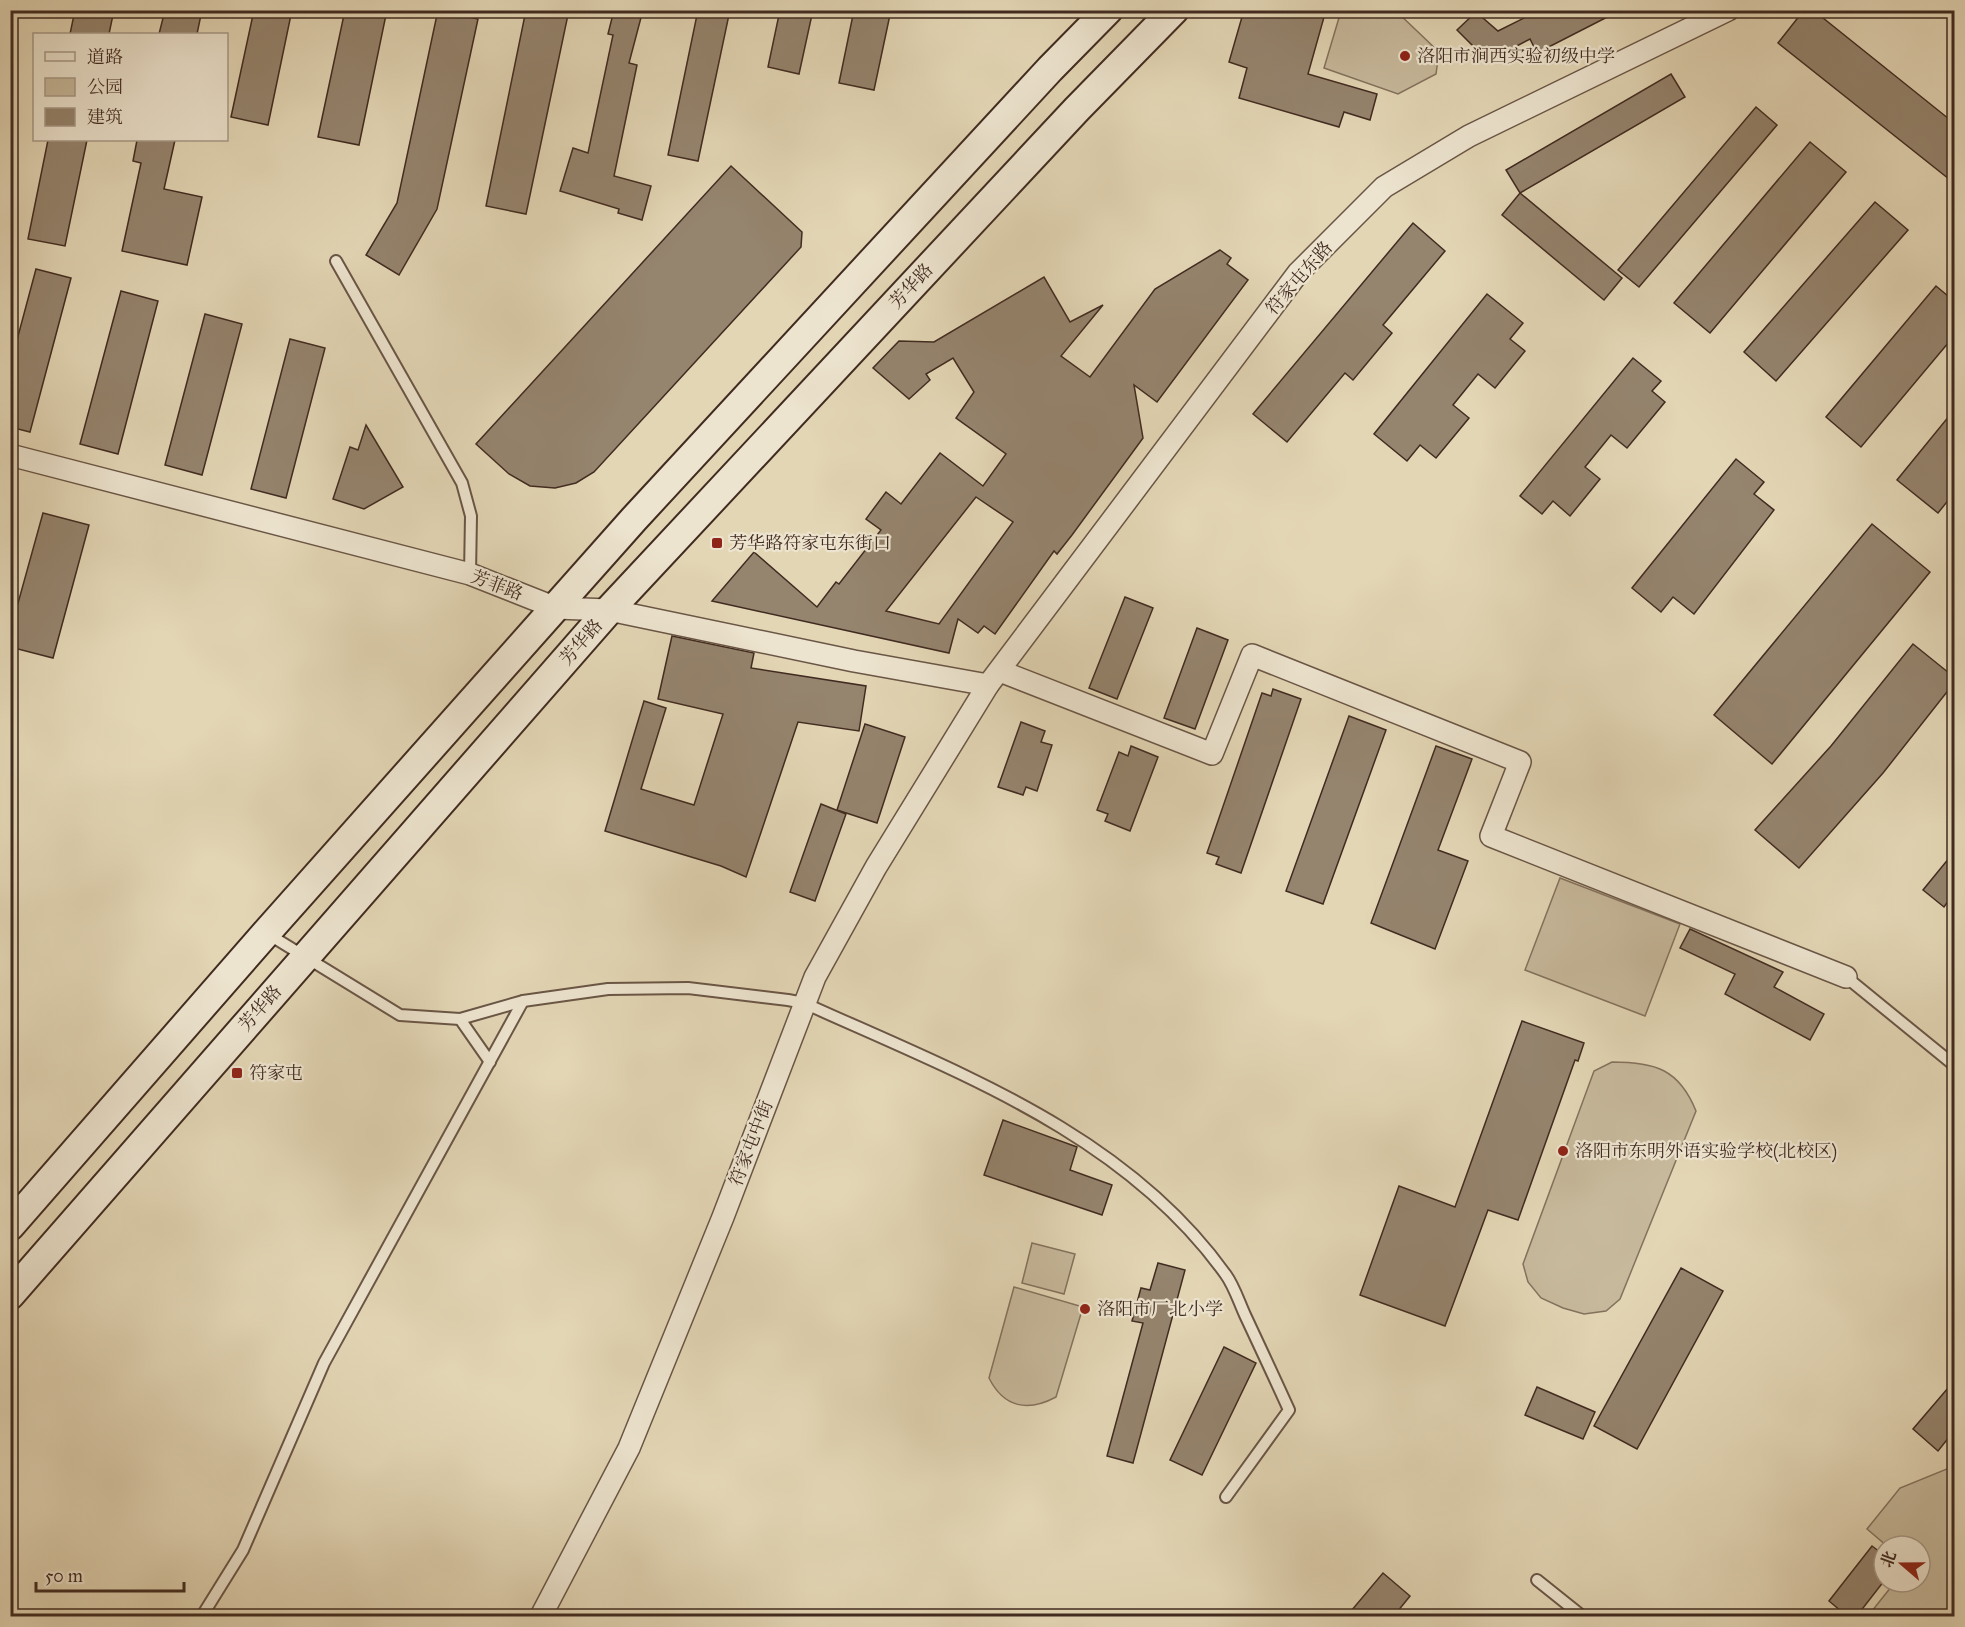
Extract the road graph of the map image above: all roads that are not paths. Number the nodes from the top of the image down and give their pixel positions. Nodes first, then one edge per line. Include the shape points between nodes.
1 (1108, 10) edge
2 (1174, 10) edge
3 (1728, 10) edge
4 (336, 261) dead end
5 (10, 455) edge
6 (470, 574) junction
7 (556, 608) junction
8 (609, 610) junction
9 (994, 678) junction
10 (266, 933) junction
11 (304, 957) junction
12 (1846, 977) joint
13 (523, 1001) junction
14 (804, 1003) junction
15 (460, 1019) junction
16 (490, 1062) junction
17 (1954, 1065) edge
18 (10, 1226) edge
19 (10, 1296) edge
20 (1227, 1497) dead end
21 (1537, 1580) dead end
22 (202, 1617) edge
23 (541, 1617) edge
24 (1582, 1617) edge

1 - 7 main road
2 - 8 main road, 芳华路
3 - 9 street, 符家屯东路 via 1469,136 1384,187 1298,273
4 - 6 lane via 462,483 471,516
5 - 6 street, 芳菲路
6 - 7 street, 芳菲路
7 - 8 street, 芳菲路
7 - 10 main road
8 - 9 street, 芳菲路 via 854,661
8 - 11 main road, 芳华路
9 - 12 street, 芳菲路 via 1212,754 1252,655 1520,762 1491,836
9 - 14 street, 符家屯中街 via 876,867
10 - 11 lane
10 - 18 main road
11 - 15 lane via 400,1015
11 - 19 main road, 芳华路
12 - 17 lane
13 - 14 lane via 608,989 688,988
13 - 15 lane
13 - 16 lane
14 - 20 lane via 1016,1100 1081,1139 1130,1175 1187,1227 1227,1276 1289,1410
14 - 23 street, 符家屯中街 via 629,1448
15 - 16 lane
16 - 22 lane via 324,1363 243,1550
21 - 24 lane

